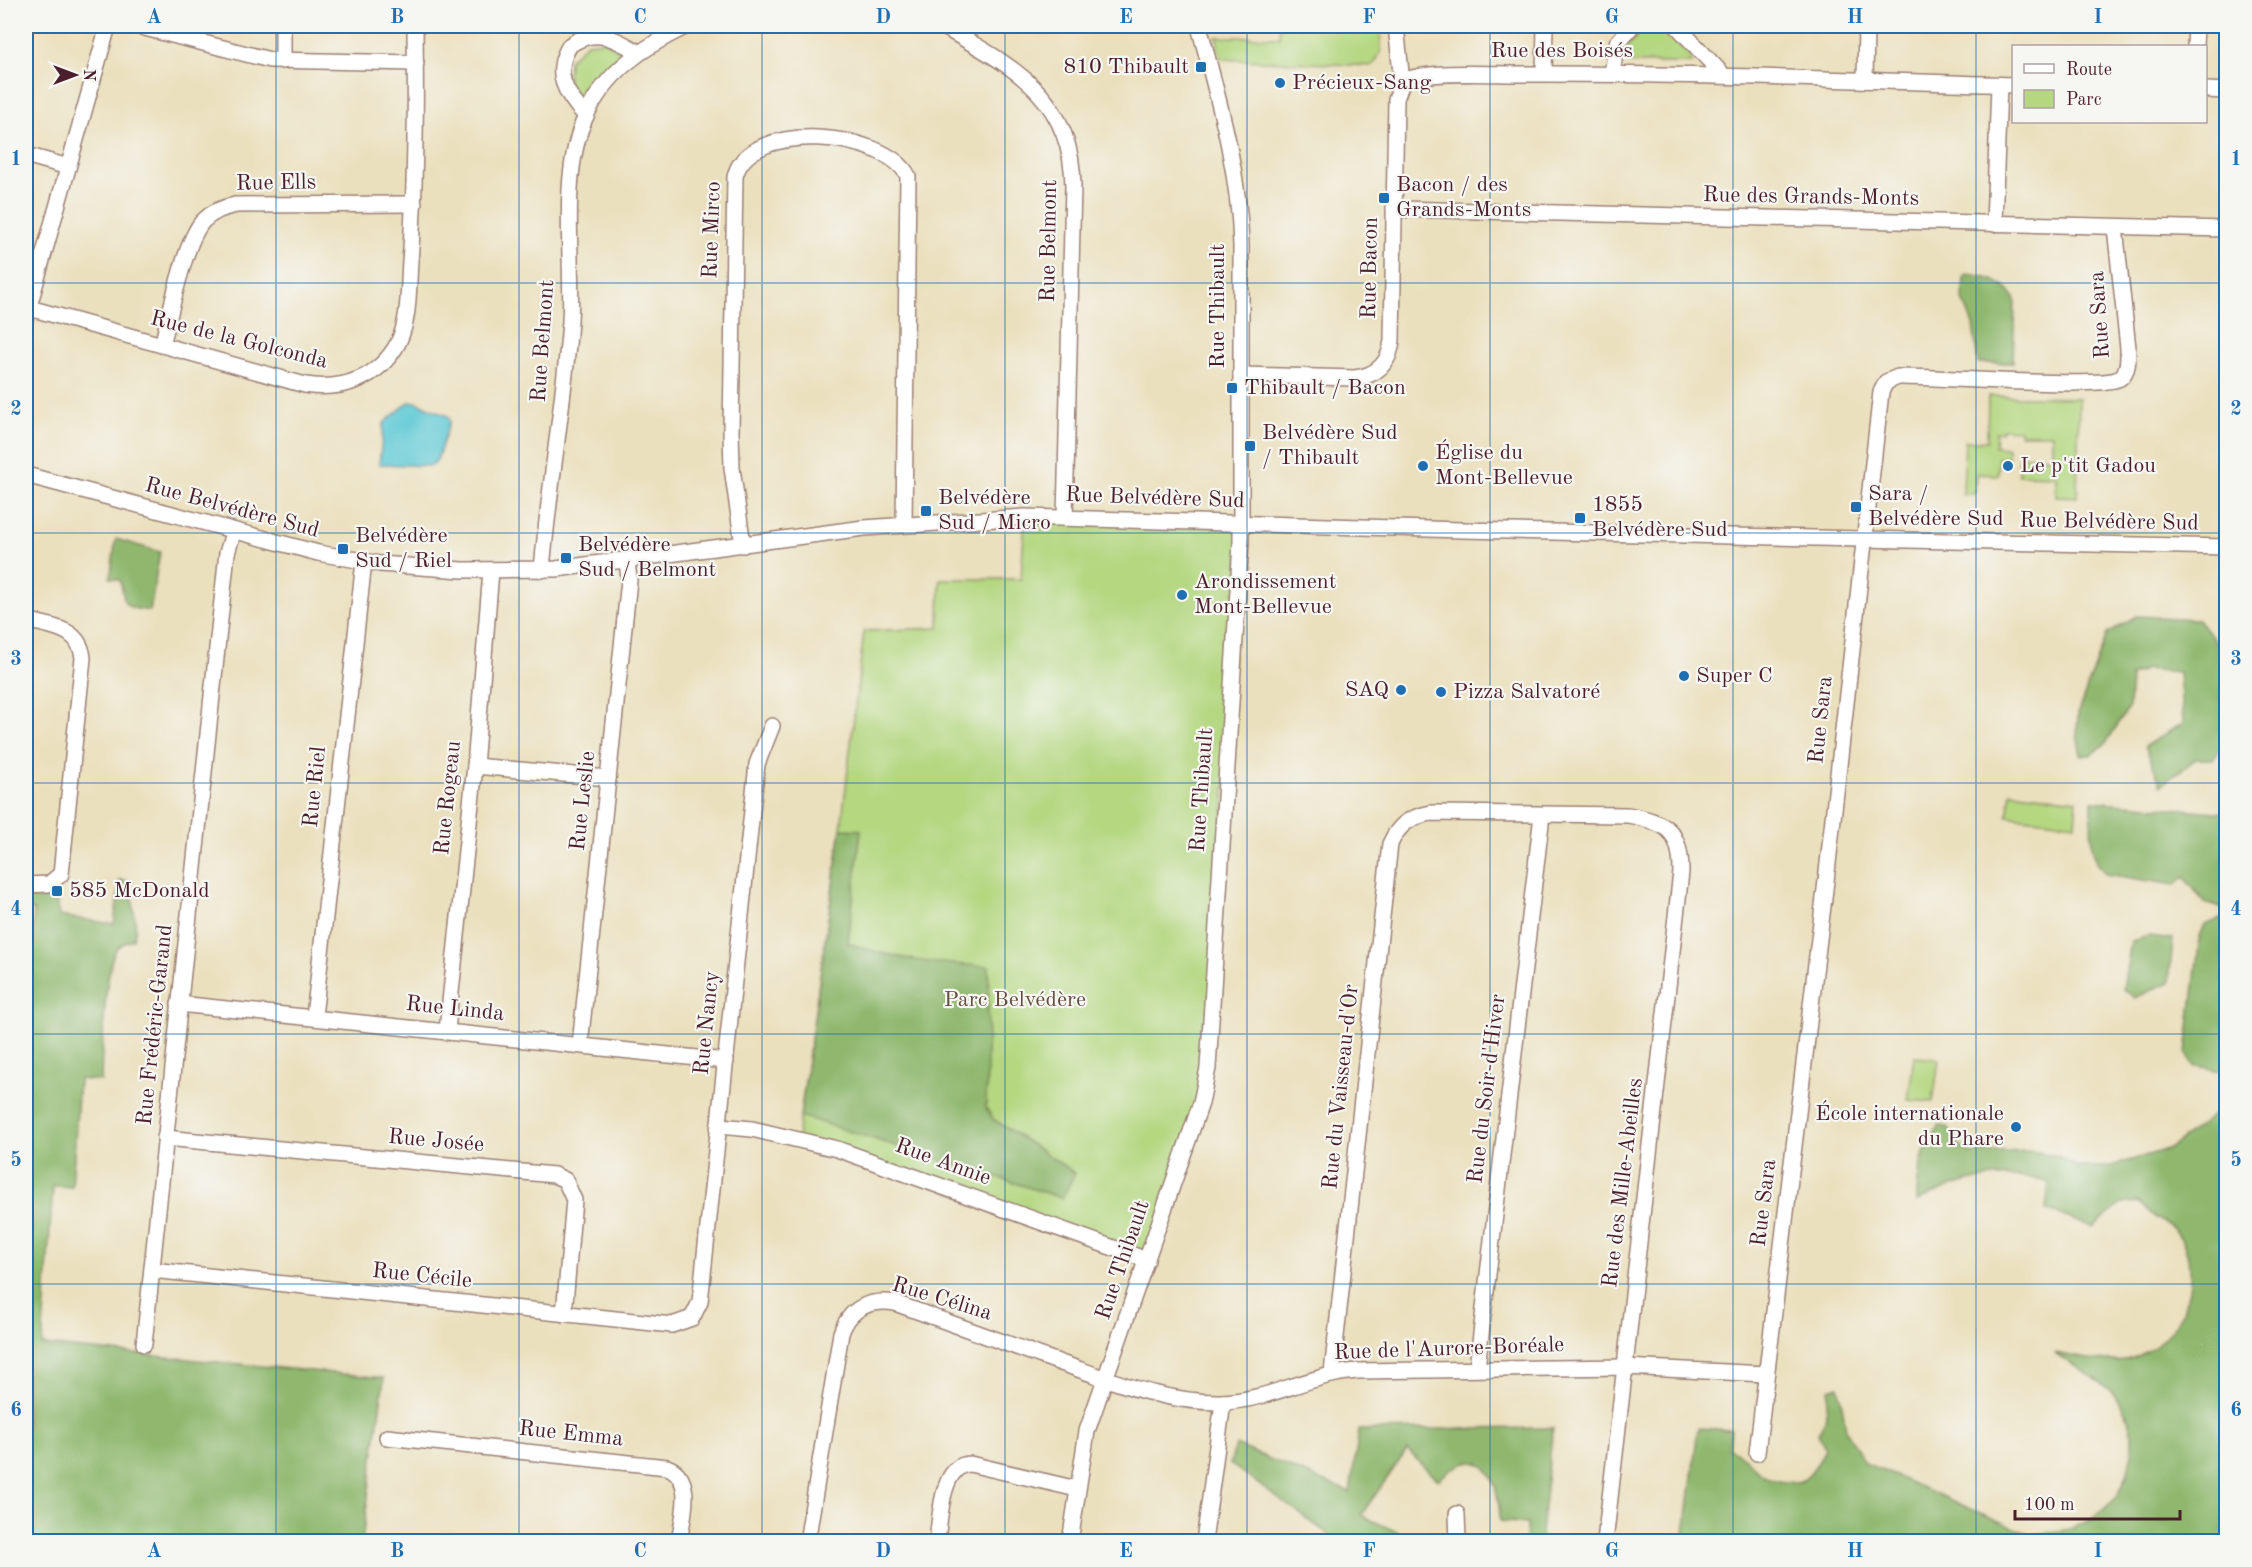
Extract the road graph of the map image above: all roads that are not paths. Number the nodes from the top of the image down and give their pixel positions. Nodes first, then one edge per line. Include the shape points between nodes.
1 (108, 26) edge
2 (137, 26) edge
3 (283, 26) edge
4 (416, 26) edge
5 (687, 26) edge
6 (942, 26) edge
7 (1199, 26) edge
8 (1396, 26) edge
9 (1545, 26) edge
10 (1632, 26) edge
11 (1677, 26) edge
12 (1866, 26) edge
13 (2196, 26) edge
14 (2195, 45) edge
15 (639, 52) junction
16 (283, 61) junction
17 (416, 63) junction
18 (1544, 73) junction
19 (1612, 73) junction
20 (1723, 75) junction
21 (1865, 80) junction
22 (1402, 82) junction
23 (2006, 85) edge
24 (2207, 90) edge
25 (2226, 91) edge
26 (586, 116) junction
27 (26, 155) edge
28 (68, 167) junction
29 (414, 204) junction
30 (1394, 209) junction
31 (1994, 224) junction
32 (2115, 227) junction
33 (2226, 229) edge
34 (26, 311) edge
35 (162, 345) junction
36 (1241, 375) junction
37 (26, 476) edge
38 (1065, 518) junction
39 (1242, 523) junction
40 (904, 524) junction
41 (233, 533) junction
42 (1864, 539) junction
43 (743, 546) junction
44 (2226, 547) edge
45 (364, 561) junction
46 (627, 561) junction
47 (542, 570) junction
48 (491, 571) junction
49 (26, 620) edge
50 (772, 726) dead end
51 (475, 766) junction
52 (608, 778) junction
53 (1542, 815) junction
54 (26, 885) edge
55 (180, 1004) junction
56 (314, 1017) junction
57 (447, 1030) junction
58 (580, 1045) junction
59 (726, 1061) junction
60 (719, 1126) junction
61 (165, 1138) junction
62 (1147, 1260) junction
63 (152, 1270) junction
64 (564, 1314) junction
65 (686, 1321) joint
66 (144, 1344) dead end
67 (1625, 1367) junction
68 (1477, 1368) junction
69 (1332, 1373) junction
70 (1766, 1374) junction
71 (1105, 1378) junction
72 (1222, 1402) junction
73 (387, 1437) dead end
74 (1757, 1453) dead end
75 (1077, 1489) junction
76 (1457, 1514) dead end
77 (679, 1542) edge
78 (807, 1542) edge
79 (937, 1542) edge
80 (1070, 1542) edge
81 (1204, 1542) edge
82 (1458, 1542) edge
83 (1605, 1542) edge

1 - 28 street
2 - 16 street via 245,55
3 - 16 street
4 - 17 street, Rue de la Golconda
5 - 15 street, Rue Belmont
6 - 38 street, Rue Belmont via 1034,85 1061,124 1071,154
7 - 36 street, Rue Thibault via 1239,200
8 - 22 street, Rue Bacon
9 - 18 street
10 - 19 street via 1617,43
11 - 20 street
12 - 21 street
13 - 14 street
15 - 26 street, Rue Belmont via 612,76
15 - 26 street via 604,35 586,36 570,45 560,67 562,80 572,102
16 - 17 street
17 - 29 street, Rue de la Golconda
18 - 19 street, Rue des Boisés
18 - 22 street, Rue des Boisés via 1414,76
19 - 20 street, Rue des Boisés
20 - 21 street, Rue des Boisés
21 - 23 street, Rue des Boisés
22 - 30 street, Rue Bacon via 1396,99
23 - 31 street
24 - 25 street
26 - 47 street, Rue Belmont via 577,140 572,176 570,317
27 - 28 street
28 - 34 street
29 - 35 street, Rue Ells via 236,205 219,210 203,222 192,240
29 - 35 street, Rue de la Golconda via 403,330 384,362 364,377 342,385 317,387
30 - 31 street, Rue des Grands-Monts
30 - 36 street, Rue Bacon via 1392,340 1386,362 1372,374 1354,378
31 - 32 street, Rue des Grands-Monts
32 - 33 street, Rue des Grands-Monts
32 - 42 street, Rue Sara via 2128,348 2128,363 2120,378 2100,383 1909,376 1890,379 1881,392
34 - 35 street, Rue de la Golconda
36 - 39 street, Rue Thibault
37 - 41 street, Rue Belvédère Sud
38 - 39 street, Rue Belvédère Sud
38 - 40 street, Rue Belvédère Sud via 991,517
39 - 42 street, Rue Belvédère Sud
39 - 62 street, Rue Thibault via 1206,1079
40 - 43 street, Rue Belvédère Sud
40 - 43 street, Rue Mirco via 908,176 898,163 869,148 833,139 796,139 746,155 735,177 731,442
41 - 45 street, Rue Belvédère Sud
41 - 55 street, Rue Frédéric-Garand via 227,553
42 - 44 street, Rue Belvédère Sud
42 - 70 street, Rue Sara
43 - 46 street, Rue Belvédère Sud
45 - 48 street, Rue Belvédère Sud
45 - 56 street, Rue Riel
46 - 47 street, Rue Belvédère Sud
46 - 52 street, Rue Leslie via 629,580
47 - 48 street, Rue Belvédère Sud
48 - 51 street, Rue Rogeau
49 - 54 street via 68,631 82,646 83,658 61,874 50,884
50 - 59 street, Rue Nancy via 757,764
51 - 52 street
51 - 57 street, Rue Rogeau
52 - 58 street, Rue Leslie
53 - 67 street, Rue des Mille-Abeilles via 1628,815 1659,822 1678,843 1681,872
53 - 68 street, Rue du Soir-d'Hiver
53 - 69 street, Rue du Vaisseau-d'Or via 1444,812 1416,816 1401,825 1390,844
55 - 56 street, Rue Linda
55 - 61 street, Rue Frédéric-Garand
56 - 57 street, Rue Linda
57 - 58 street, Rue Linda
58 - 59 street, Rue Linda
59 - 60 street, Rue Nancy
60 - 62 street, Rue Annie via 752,1129 837,1149
60 - 65 street, Rue Nancy via 700,1302 695,1314
61 - 63 street, Rue Frédéric-Garand
61 - 64 street, Rue Josée via 554,1175 565,1180 574,1200
62 - 71 street, Rue Thibault
63 - 64 street, Rue Cécile
63 - 66 street, Rue Frédéric-Garand
64 - 65 street, Rue Cécile via 672,1325
67 - 68 street, Rue de l'Aurore-Boréale
67 - 70 street, Rue de l'Aurore-Boréale
67 - 83 street, Rue des Mille-Abeilles
68 - 69 street, Rue de l'Aurore-Boréale
69 - 72 street, Rue de l'Aurore-Boréale via 1264,1396
70 - 74 street, Rue Sara
71 - 72 street, Rue de l'Aurore-Boréale via 1176,1399
71 - 75 street, Rue Thibault via 1087,1431
71 - 78 street, Rue Célina via 895,1303 881,1301 859,1308 841,1333
72 - 81 street
73 - 77 street, Rue Emma via 672,1469 684,1485
75 - 79 street via 970,1464 958,1466 946,1484
75 - 80 street, Rue Thibault
76 - 82 street

